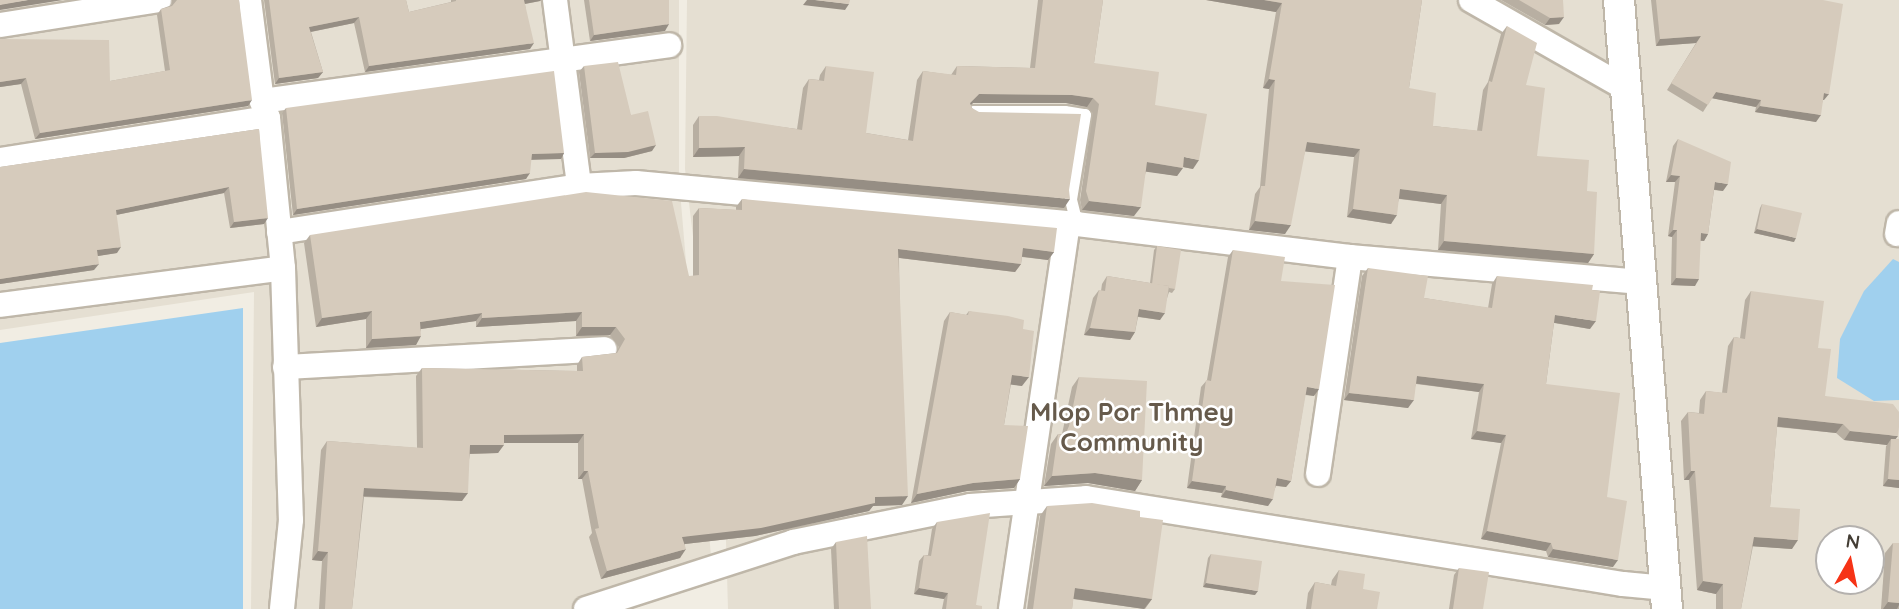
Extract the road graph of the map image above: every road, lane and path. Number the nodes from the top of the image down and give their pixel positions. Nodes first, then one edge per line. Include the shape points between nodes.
1 (159, 0) edge
2 (250, 0) edge
3 (555, 0) edge
4 (1471, 0) edge
5 (1619, 0) edge
6 (0, 25) edge
7 (669, 45) dead end
8 (560, 58) junction
9 (1625, 88) junction
10 (265, 109) junction
11 (973, 112) edge
12 (0, 160) edge
13 (579, 186) junction
14 (1073, 225) junction
15 (279, 232) junction
16 (1350, 257) junction
17 (283, 268) junction
18 (1641, 282) junction
19 (0, 305) edge
20 (604, 349) dead end
21 (285, 367) junction
22 (1318, 474) dead end
23 (1029, 502) junction
24 (1667, 599) edge
25 (282, 609) edge
26 (586, 609) edge
27 (1011, 609) edge

1 - 6 street
2 - 10 street
3 - 8 street
4 - 9 street
5 - 9 street
7 - 8 street
8 - 10 street
8 - 13 street
9 - 18 street
10 - 12 street
10 - 15 street
11 - 14 lane via 1085,116 1071,200
13 - 14 street via 636,183
13 - 15 street
14 - 16 street
14 - 23 street
15 - 17 street
16 - 18 street
16 - 22 street
17 - 19 street
17 - 21 street
18 - 24 street
20 - 21 street
21 - 25 street via 291,520
23 - 24 street via 1086,498 1623,584
23 - 26 street via 970,506 793,542
23 - 27 street

